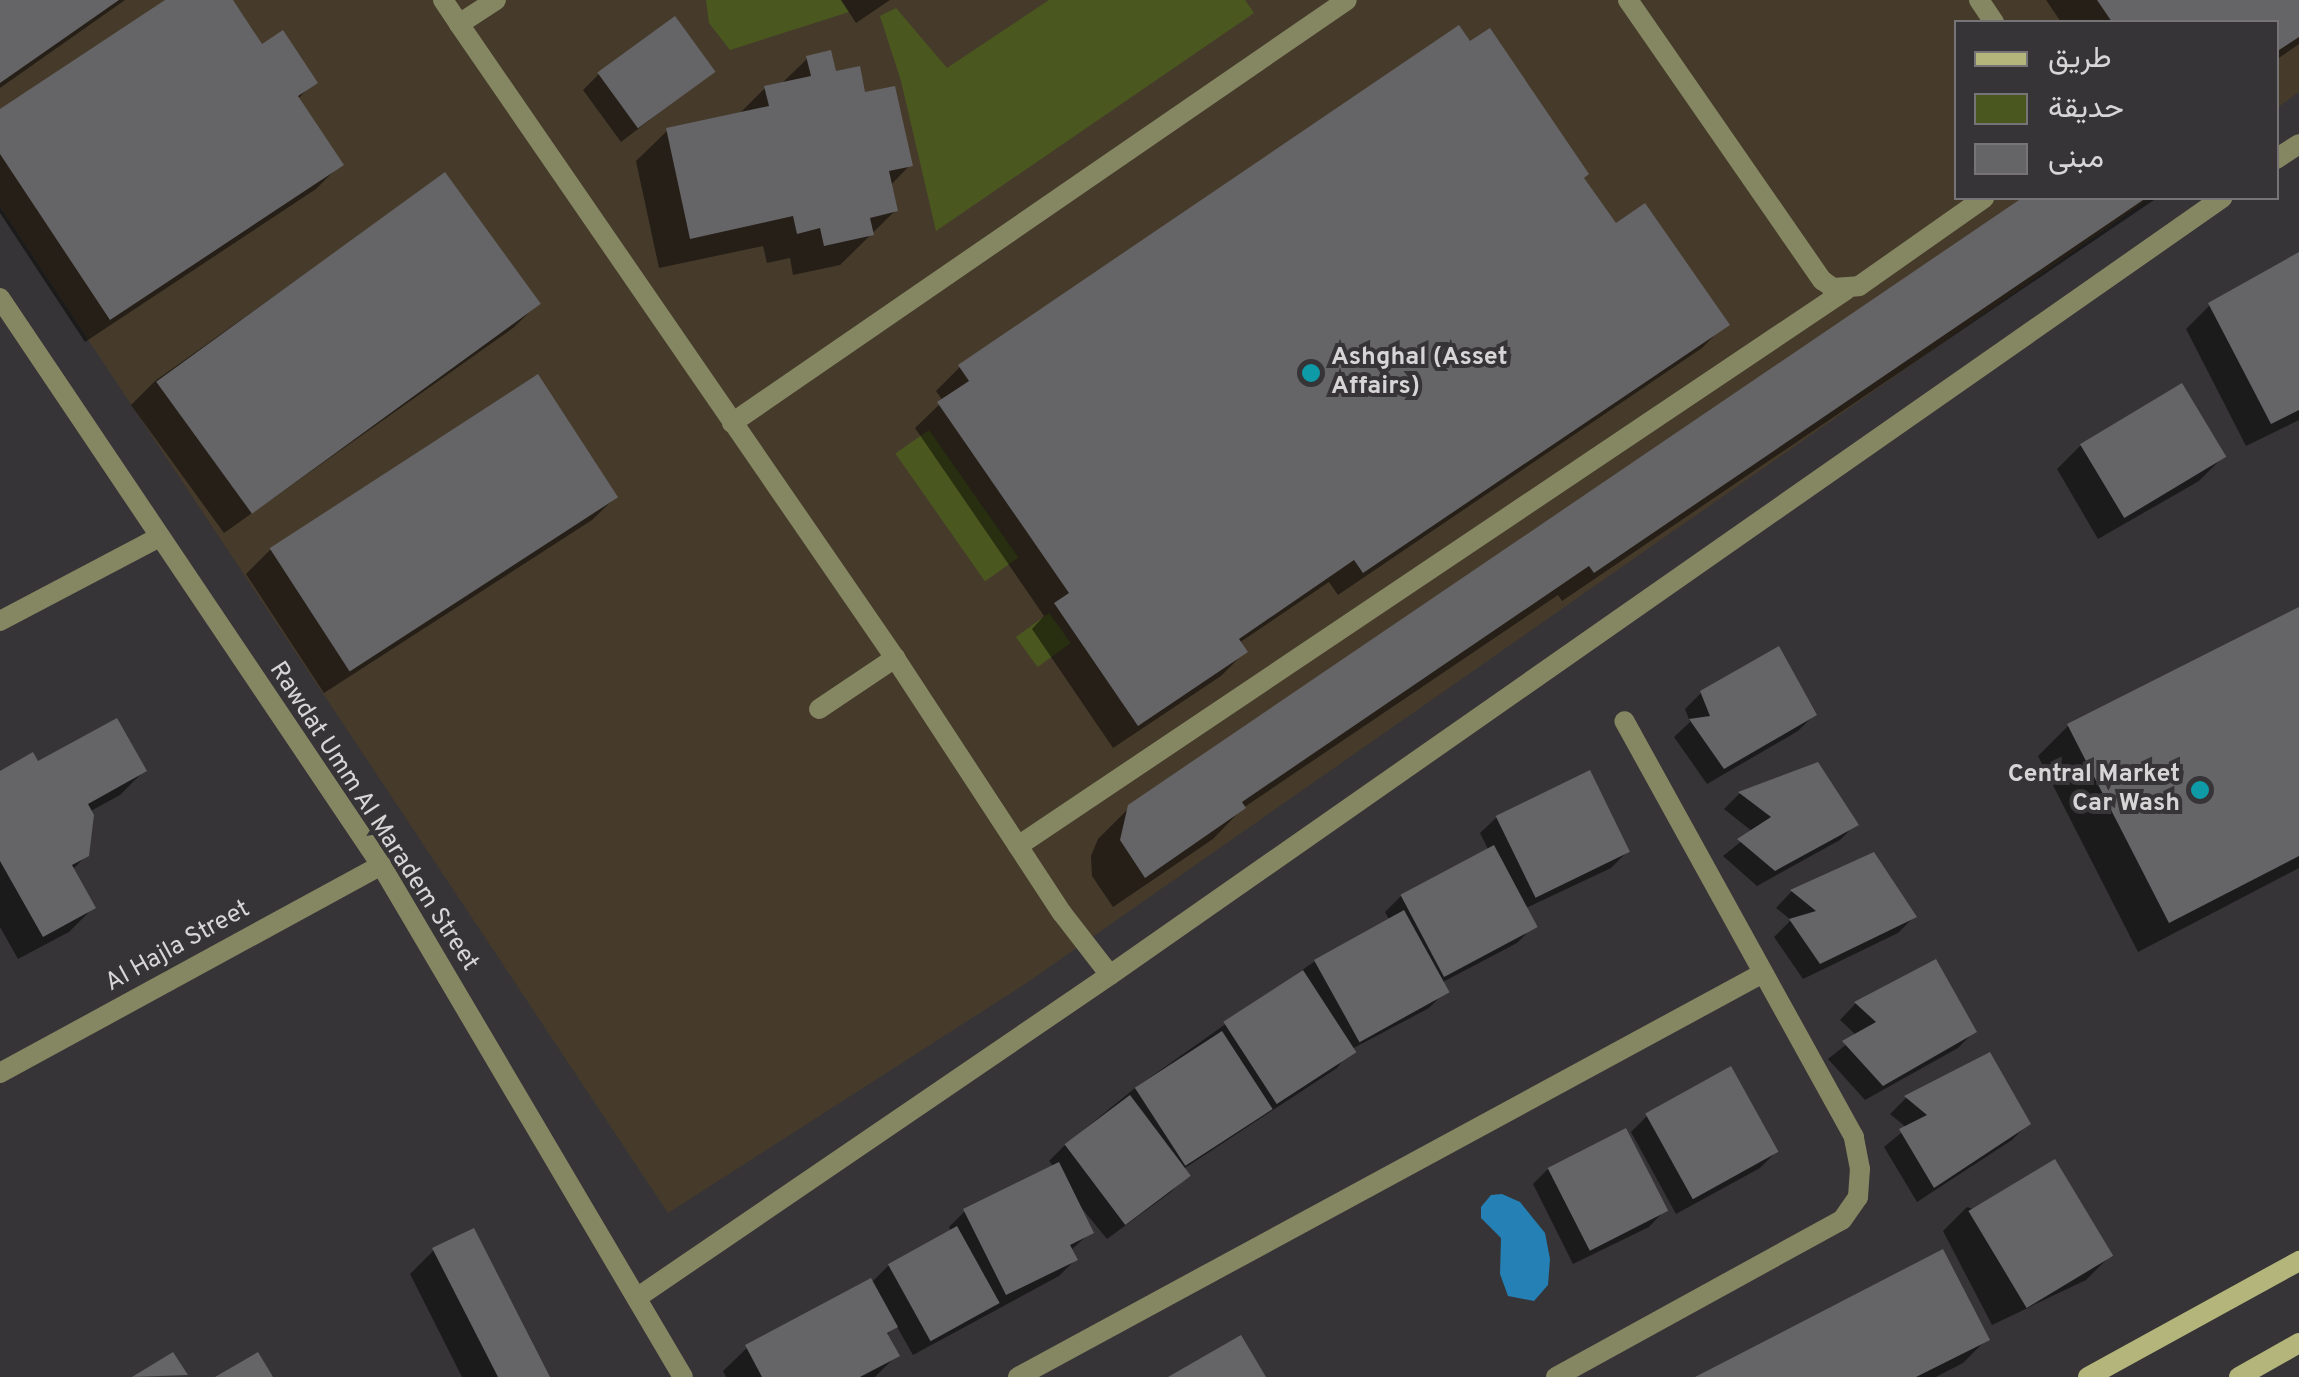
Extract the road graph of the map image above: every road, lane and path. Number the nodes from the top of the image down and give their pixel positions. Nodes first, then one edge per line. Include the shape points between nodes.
1 (443, 0) edge
2 (496, 0) edge
3 (1346, 0) edge
4 (1628, 0) edge
5 (459, 24) junction
6 (1981, 200) edge
7 (2219, 200) edge
8 (1846, 290) junction
9 (0, 298) edge
10 (732, 423) junction
11 (158, 537) junction
12 (0, 621) edge
13 (895, 658) junction
14 (819, 709) dead end
15 (1624, 721) dead end
16 (1018, 846) junction
17 (380, 866) junction
18 (1763, 973) junction
19 (1110, 974) junction
20 (0, 1073) edge
21 (2299, 1261) edge
22 (638, 1297) junction
23 (2299, 1343) edge
24 (683, 1377) edge
25 (1018, 1377) edge
26 (1556, 1377) edge
27 (2088, 1377) edge
28 (2239, 1377) edge

1 - 5 street
2 - 5 street
3 - 10 street
4 - 8 street via 1822,280
5 - 10 street
6 - 8 street
7 - 19 street
8 - 16 street
9 - 11 street, Rawdat Umm Al Maradem Street
10 - 13 street
11 - 12 street
11 - 17 street, Rawdat Umm Al Maradem Street
13 - 14 street
13 - 16 street
15 - 18 street
16 - 19 street
17 - 20 street, Al Hajla Street
17 - 22 street, Rawdat Umm Al Maradem Street
18 - 25 street
18 - 26 street via 1854,1137 1858,1197 1842,1220
19 - 22 street
21 - 27 main road
22 - 24 street, Rawdat Umm Al Maradem Street
23 - 28 main road

